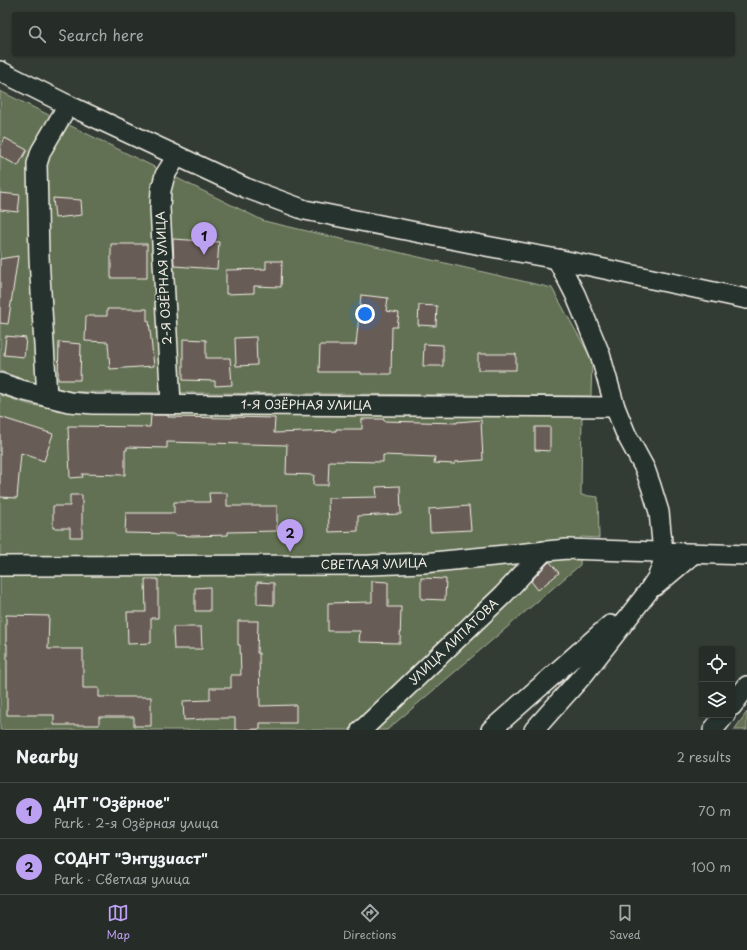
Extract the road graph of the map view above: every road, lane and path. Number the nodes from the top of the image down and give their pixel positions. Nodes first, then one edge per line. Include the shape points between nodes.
1 (0, 71) edge
2 (68, 105) junction
3 (177, 156) junction
4 (557, 259) junction
5 (747, 299) edge
6 (0, 383) edge
7 (47, 397) junction
8 (170, 404) junction
9 (615, 407) junction
10 (544, 551) junction
11 (662, 552) junction
12 (693, 554) junction
13 (747, 555) edge
14 (0, 566) edge
15 (647, 593) junction
16 (747, 686) edge
17 (735, 702) edge
18 (723, 718) edge
19 (361, 730) edge
20 (491, 730) edge
21 (534, 730) edge
22 (714, 730) edge

1 - 2 street
2 - 3 street
2 - 7 street via 41,151 37,164
3 - 4 street via 246,188 306,210
3 - 8 street, 2-Я ОЗЁРНАЯ УЛИЦА via 165,175 160,190
4 - 5 street
4 - 9 street via 600,354
6 - 7 street, 1-Я ОЗЁРНАЯ УЛИЦА
7 - 8 street, 1-Я ОЗЁРНАЯ УЛИЦА via 94,404
8 - 9 street, 1-Я ОЗЁРНАЯ УЛИЦА
9 - 11 street via 651,486 659,512
10 - 11 street, СВЕТЛАЯ УЛИЦА via 567,549
10 - 14 street, СВЕТЛАЯ УЛИЦА via 423,563 370,565
10 - 19 street, УЛИЦА ЛИПАТОВА via 503,595
11 - 12 street, СВЕТЛАЯ УЛИЦА
11 - 15 street via 662,566
12 - 13 street, СВЕТЛАЯ УЛИЦА
12 - 15 street
15 - 20 street
15 - 21 street via 584,674
16 - 17 street
18 - 22 street

